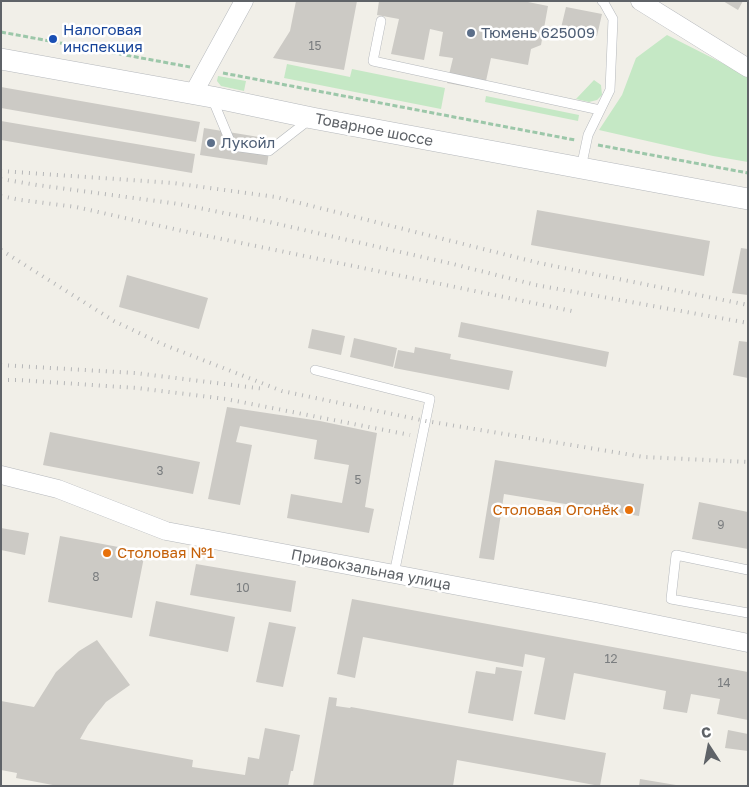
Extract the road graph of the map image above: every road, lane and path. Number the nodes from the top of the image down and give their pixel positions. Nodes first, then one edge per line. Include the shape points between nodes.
1 (602, 1) edge
2 (240, 3) edge
3 (650, 4) edge
4 (381, 21) dead end
5 (1, 32) edge
6 (1, 59) edge
7 (748, 68) edge
8 (206, 70) junction
9 (203, 96) junction
10 (600, 110) junction
11 (312, 118) junction
12 (586, 142) junction
13 (581, 168) junction
14 (748, 173) edge
15 (748, 199) edge
16 (315, 370) dead end
17 (1, 475) edge
18 (748, 570) edge
19 (394, 574) junction
20 (748, 613) edge
21 (748, 643) edge

1 - 10 lane via 613,19 610,90
2 - 8 street
3 - 7 street
4 - 10 lane via 373,61
5 - 8 path
6 - 9 street, Товарное шоссе
8 - 9 street
8 - 12 path
9 - 11 street, Товарное шоссе
9 - 11 lane via 232,146 269,151
10 - 12 lane
11 - 13 street, Товарное шоссе
12 - 13 lane
12 - 14 path
13 - 15 street, Товарное шоссе
16 - 19 lane via 430,399
17 - 19 street, Привокзальная улица via 58,489 166,531
18 - 20 lane via 676,555 671,599
19 - 21 street, Привокзальная улица

